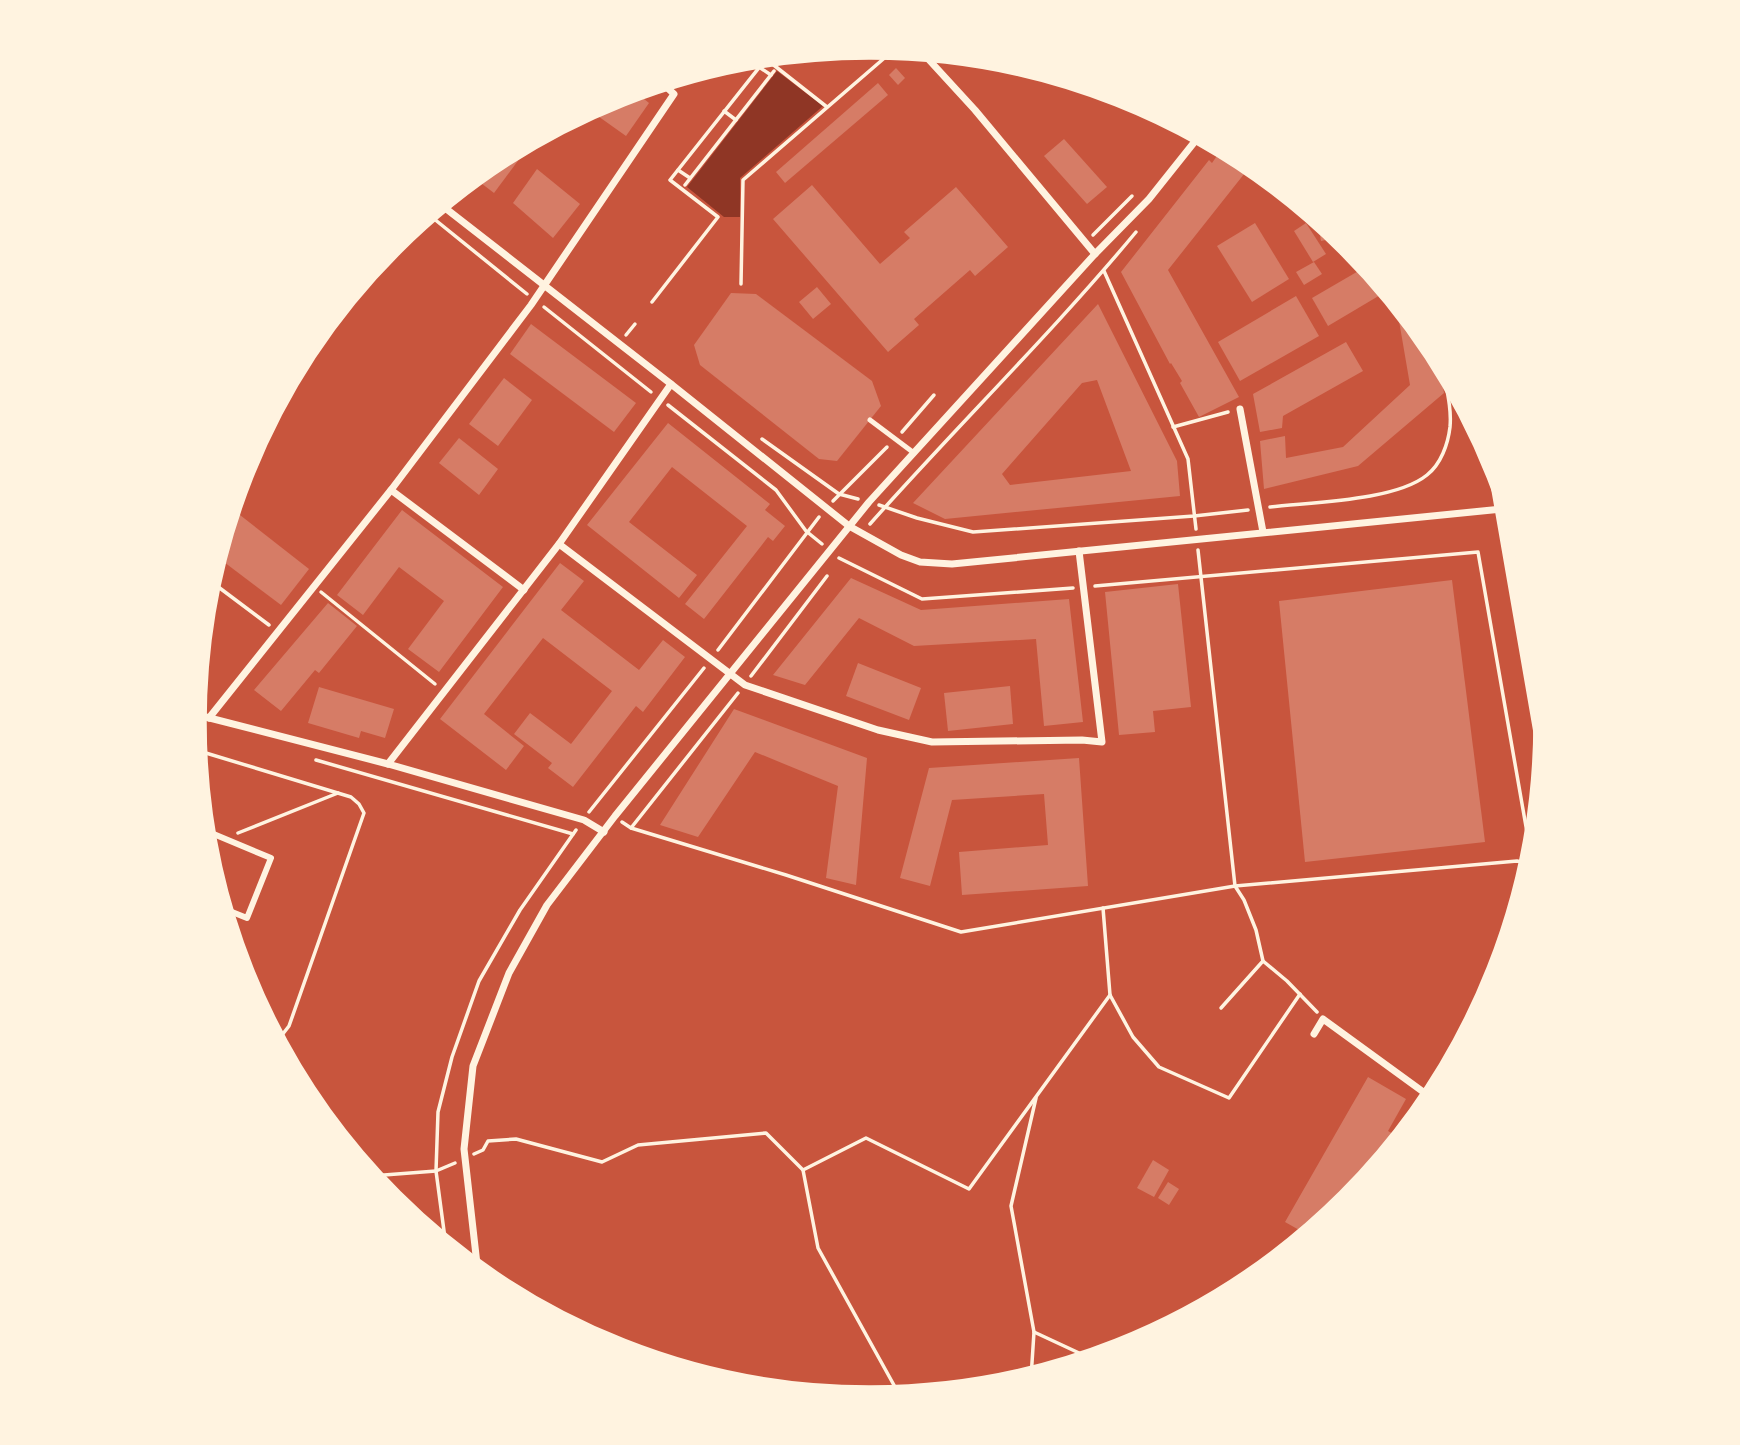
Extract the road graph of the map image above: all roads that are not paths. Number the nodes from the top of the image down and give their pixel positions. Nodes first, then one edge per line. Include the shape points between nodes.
1 (932, 61) edge
2 (669, 89) edge
3 (1194, 143) edge
4 (448, 210) edge
5 (1095, 254) junction
6 (545, 285) junction
7 (671, 384) junction
8 (1240, 409) road end
9 (870, 420) dead end
10 (914, 453) junction
11 (391, 490) junction
12 (1499, 509) edge
13 (849, 526) junction
14 (1506, 530) edge
15 (1263, 532) junction
16 (559, 544) junction
17 (1079, 551) junction
18 (524, 590) junction
19 (730, 674) junction
20 (1534, 694) edge
21 (205, 717) edge
22 (209, 718) junction
23 (388, 764) junction
24 (604, 832) junction
25 (215, 835) edge
26 (234, 913) edge
27 (1314, 1034) dead end
28 (1423, 1092) edge
29 (476, 1258) edge

1 - 5 street
2 - 6 street via 674,94
3 - 5 street via 1149,199
4 - 6 street
5 - 10 street
6 - 7 street
6 - 11 street
7 - 13 street
7 - 16 street
8 - 15 street
9 - 10 lane
10 - 13 street
11 - 18 street
11 - 22 street
12 - 15 street
13 - 17 street via 901,555 939,565
13 - 19 street
14 - 20 main road
15 - 17 street
16 - 18 street
16 - 19 street
17 - 19 street via 1102,742 932,742 878,730 745,685
18 - 23 street
19 - 24 street
21 - 22 street
22 - 23 street
23 - 24 street via 584,820
24 - 29 street via 547,905 509,973 473,1066 464,1149
25 - 26 street via 271,858 247,918
27 - 28 street via 1323,1019

